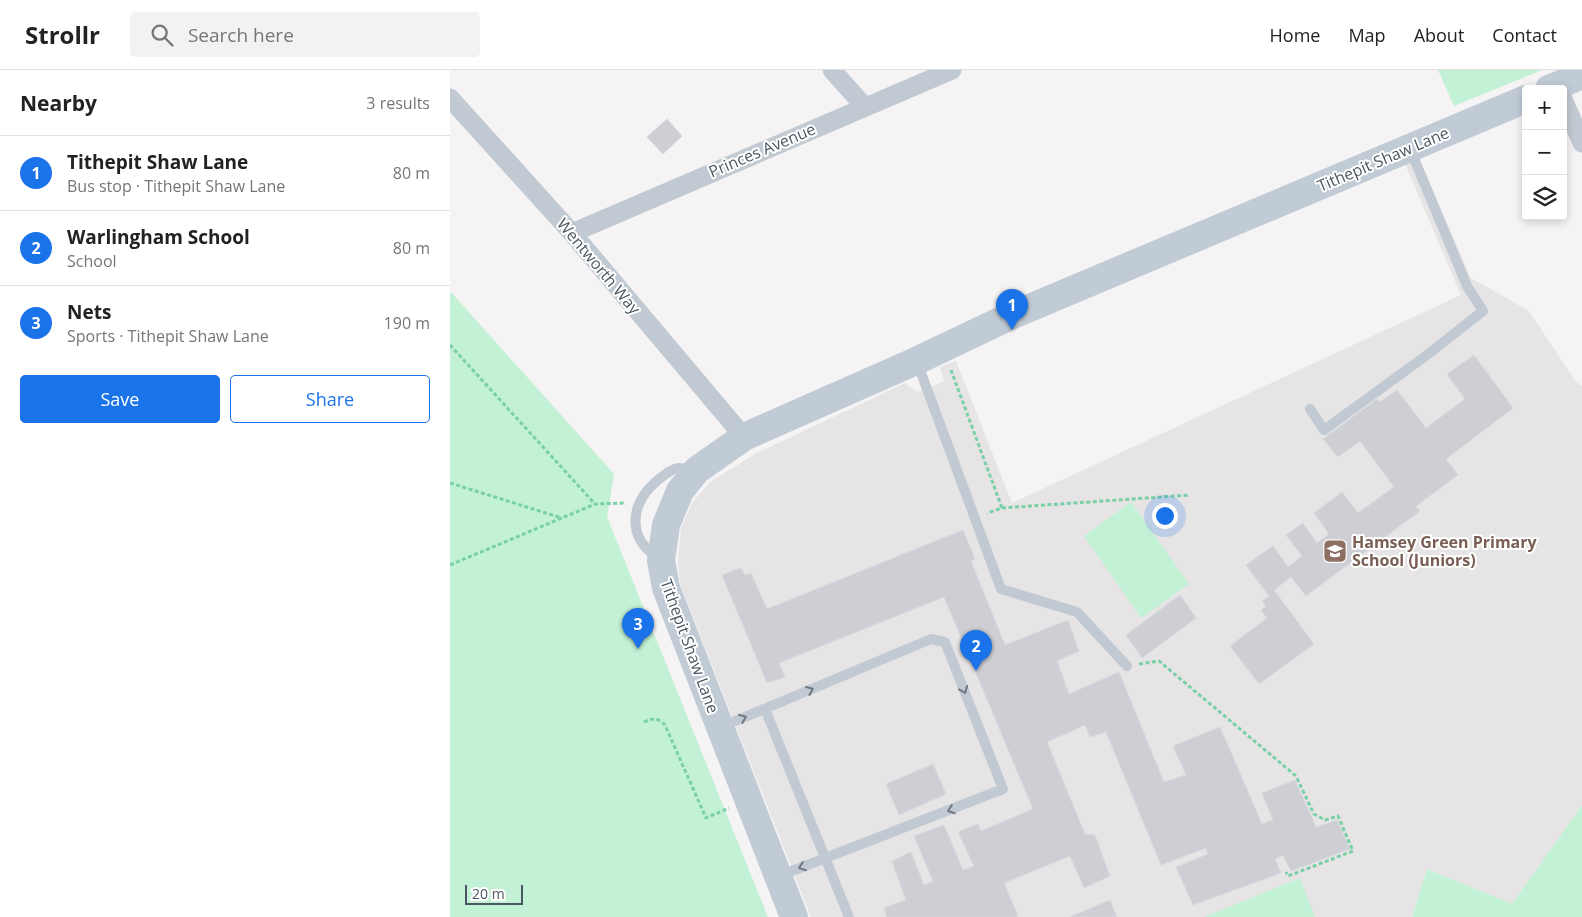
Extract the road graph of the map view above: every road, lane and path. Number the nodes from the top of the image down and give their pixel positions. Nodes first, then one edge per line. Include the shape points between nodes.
1 (832, 70) edge
2 (952, 70) edge
3 (1582, 75) edge
4 (1566, 85) edge
5 (450, 98) edge
6 (1522, 101) edge
7 (864, 106) junction
8 (1567, 112) edge
9 (1582, 143) edge
10 (1409, 148) junction
11 (572, 233) junction
12 (450, 345) edge
13 (942, 349) junction
14 (916, 361) junction
15 (1310, 409) dead end
16 (744, 437) junction
17 (697, 470) junction
18 (450, 483) edge
19 (1190, 496) dead end
20 (594, 504) junction
21 (638, 504) junction
22 (1002, 508) junction
23 (974, 517) junction
24 (562, 518) junction
25 (662, 560) junction
26 (450, 565) edge
27 (1127, 666) joint
28 (765, 709) junction
29 (644, 722) dead end
30 (720, 727) junction
31 (748, 801) junction
32 (827, 858) junction
33 (1286, 872) dead end
34 (778, 876) junction
35 (794, 917) edge
36 (849, 917) edge

1 - 7 street
2 - 7 street, Princes Avenue
3 - 4 street
5 - 11 street, Wentworth Way
6 - 10 street, Tithepit Shaw Lane
7 - 11 street, Princes Avenue
8 - 9 street
10 - 13 street, Tithepit Shaw Lane via 1015,314
10 - 15 lane via 1467,286 1483,311 1324,430
11 - 16 street, Wentworth Way
12 - 20 path
13 - 14 street, Tithepit Shaw Lane
13 - 22 path
14 - 16 street, Tithepit Shaw Lane
14 - 23 lane
16 - 17 street, Tithepit Shaw Lane
17 - 21 lane via 677,468 663,476 646,489
17 - 25 street, Tithepit Shaw Lane via 680,492 666,525
18 - 24 path
19 - 22 path
20 - 21 path
20 - 24 path
21 - 25 lane via 635,521 639,540
22 - 23 path
23 - 27 lane via 1001,589 1077,612
24 - 26 path
25 - 30 street, Tithepit Shaw Lane via 666,588
27 - 33 path via 1159,661 1296,776 1314,814 1325,820 1338,816 1353,850 1288,876
30 -> 28 lane
28 - 32 lane
28 -> 32 lane via 931,639 945,642 1003,789
29 - 31 path via 653,718 665,725 706,818
30 - 31 street, Tithepit Shaw Lane
31 - 34 street, Tithepit Shaw Lane
32 -> 34 lane
32 - 36 lane
34 - 35 street, Tithepit Shaw Lane

